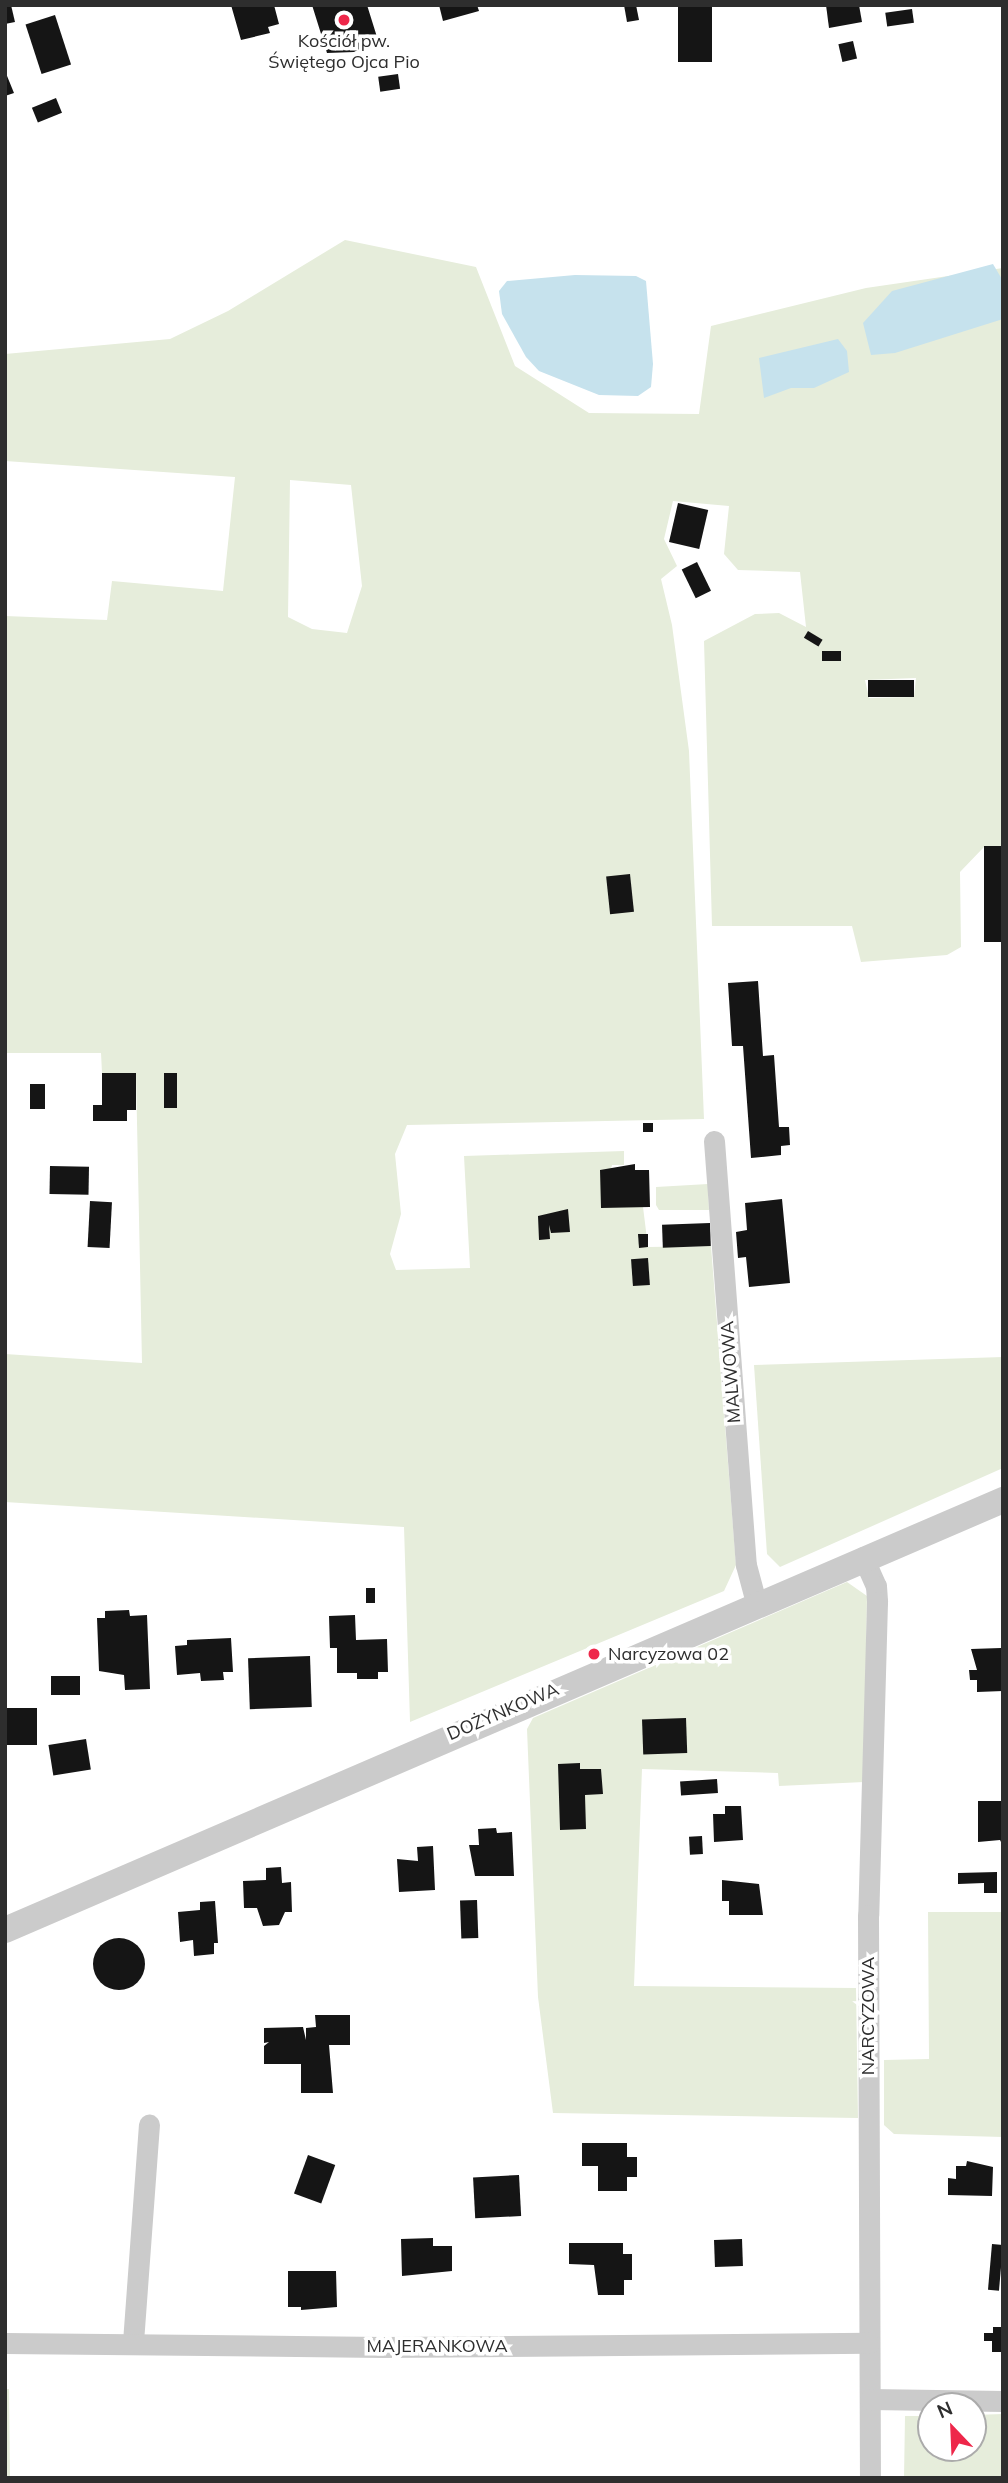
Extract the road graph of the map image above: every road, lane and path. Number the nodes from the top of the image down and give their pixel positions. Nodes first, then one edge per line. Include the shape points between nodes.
1 (714, 1141) dead end
2 (1003, 1500) edge
3 (863, 1558) junction
4 (756, 1603) junction
5 (5, 1930) edge
6 (149, 2125) dead end
7 (134, 2342) junction
8 (5, 2343) edge
9 (869, 2343) junction
10 (870, 2399) junction
11 (1003, 2401) edge
12 (870, 2478) edge

1 - 4 street, MALWOWA via 746,1564
2 - 3 street, DOŻYNKOWA
3 - 4 street, DOŻYNKOWA
3 - 9 street, NARCYZOWA via 876,1586 877,1602 868,1915
4 - 5 street, DOŻYNKOWA
6 - 7 street
7 - 8 street, MAJERANKOWA
7 - 9 street, MAJERANKOWA via 383,2347
9 - 10 street, NARCYZOWA
10 - 11 street
10 - 12 street, NARCYZOWA

